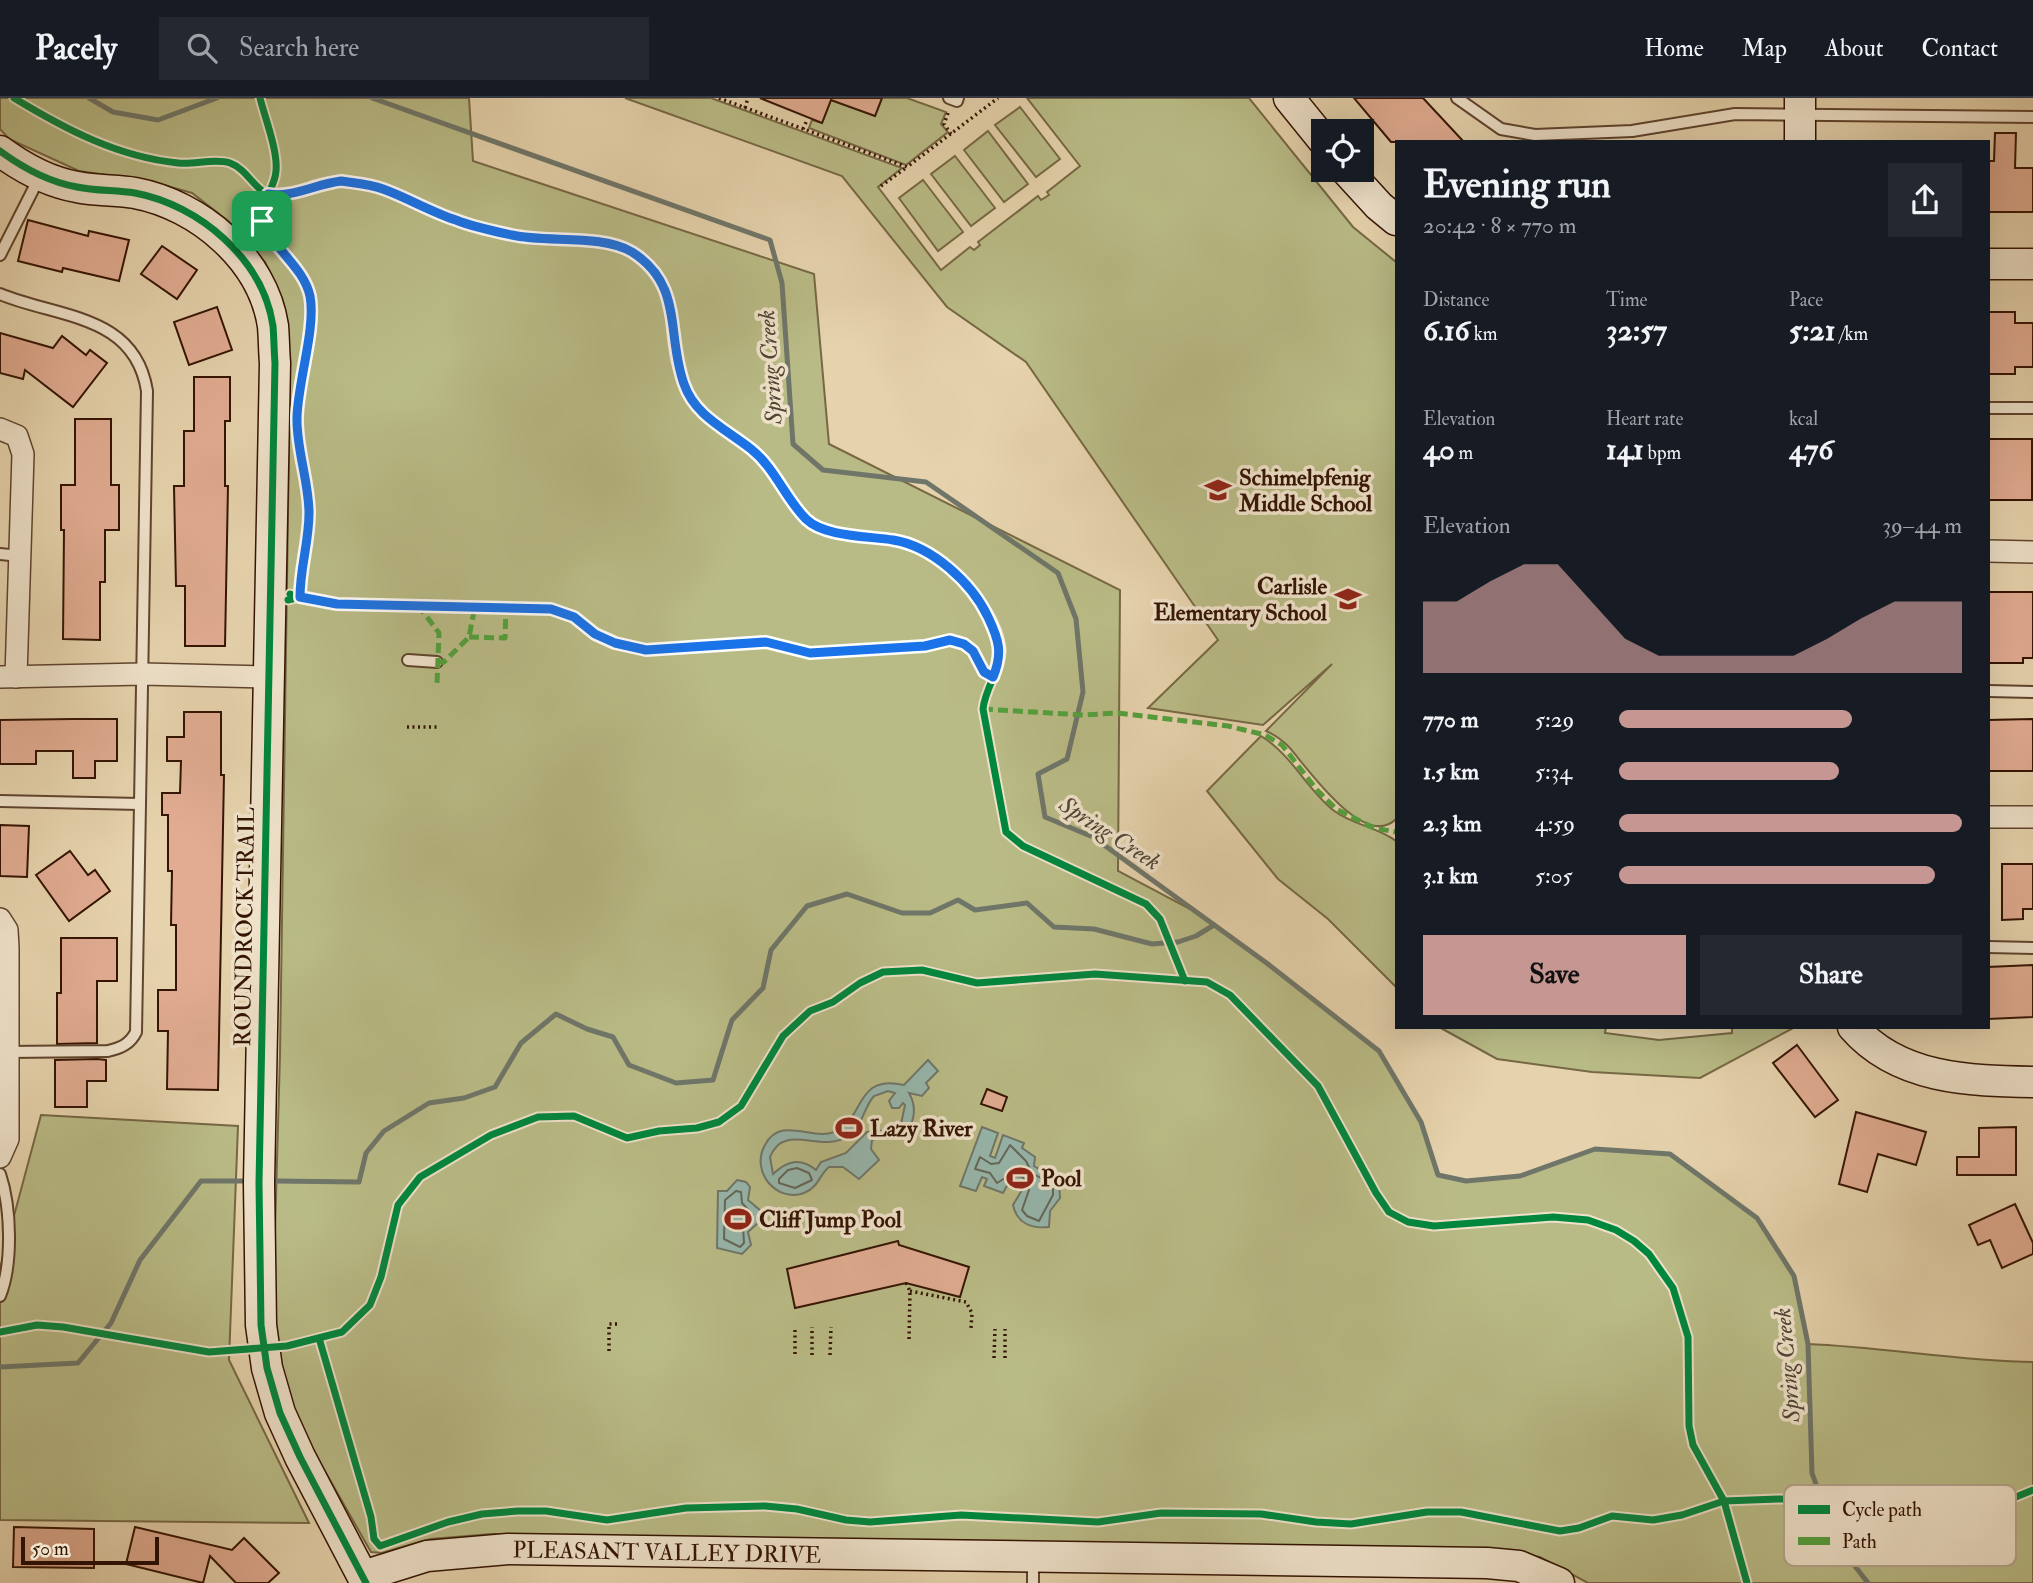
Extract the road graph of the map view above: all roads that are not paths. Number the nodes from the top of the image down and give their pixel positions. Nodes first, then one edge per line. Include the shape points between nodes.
1 (949, 98) edge
2 (958, 98) edge
3 (1289, 98) edge
4 (1457, 98) edge
5 (2033, 117) edge
6 (1800, 118) edge
7 (1311, 125) edge
8 (0, 151) edge
9 (40, 176) junction
10 (1357, 182) edge
11 (1395, 219) edge
12 (0, 255) edge
13 (1990, 264) edge
14 (2033, 264) edge
15 (0, 294) edge
16 (1990, 408) edge
17 (2033, 408) edge
18 (9, 432) edge
19 (1990, 551) edge
20 (2033, 552) edge
21 (10, 555) edge
22 (408, 660) dead end
23 (438, 662) dead end
24 (144, 674) junction
25 (8, 677) edge
26 (268, 677) junction
27 (1990, 691) edge
28 (2033, 692) edge
29 (0, 801) edge
30 (140, 804) junction
31 (1990, 817) edge
32 (2033, 817) edge
33 (0, 919) edge
34 (1990, 947) edge
35 (2033, 948) edge
36 (1855, 1029) edge
37 (4, 1051) edge
38 (2033, 1082) edge
39 (0, 1157) edge
40 (0, 1174) edge
41 (0, 1296) edge
42 (1033, 1570) edge
43 (361, 1580) edge
44 (1559, 1583) edge

1 - 2 lane
3 - 7 street
4 - 6 lane via 1500,129 1535,135 1632,131 1735,114
5 - 6 lane
8 - 9 street, ROUNDROCK TRAIL
9 - 12 lane
9 - 26 street, ROUNDROCK TRAIL via 76,187 165,201 215,229 241,258 265,299 273,325 275,363
10 - 11 street
13 - 14 street
15 - 24 lane via 102,327 128,345 144,373
16 - 17 lane
18 - 21 street via 23,454
19 - 20 street
21 - 25 street
22 - 23 lane
24 - 25 street
24 - 26 street
24 - 30 lane
26 - 43 street, ROUNDROCK TRAIL via 259,1182 262,1336 280,1413
27 - 28 lane
29 - 30 lane
30 - 37 lane via 136,1032 132,1040 108,1051
31 - 32 street
33 - 37 street via 8,948
34 - 35 lane
36 - 38 street via 1895,1060 1930,1073 1977,1081
37 - 39 street via 8,1139
40 - 41 lane via 8,1199 6,1281
42 - 43 street, PLEASANT VALLEY DRIVE via 508,1549 427,1556
42 - 44 street, PLEASANT VALLEY DRIVE via 1487,1563 1519,1566

